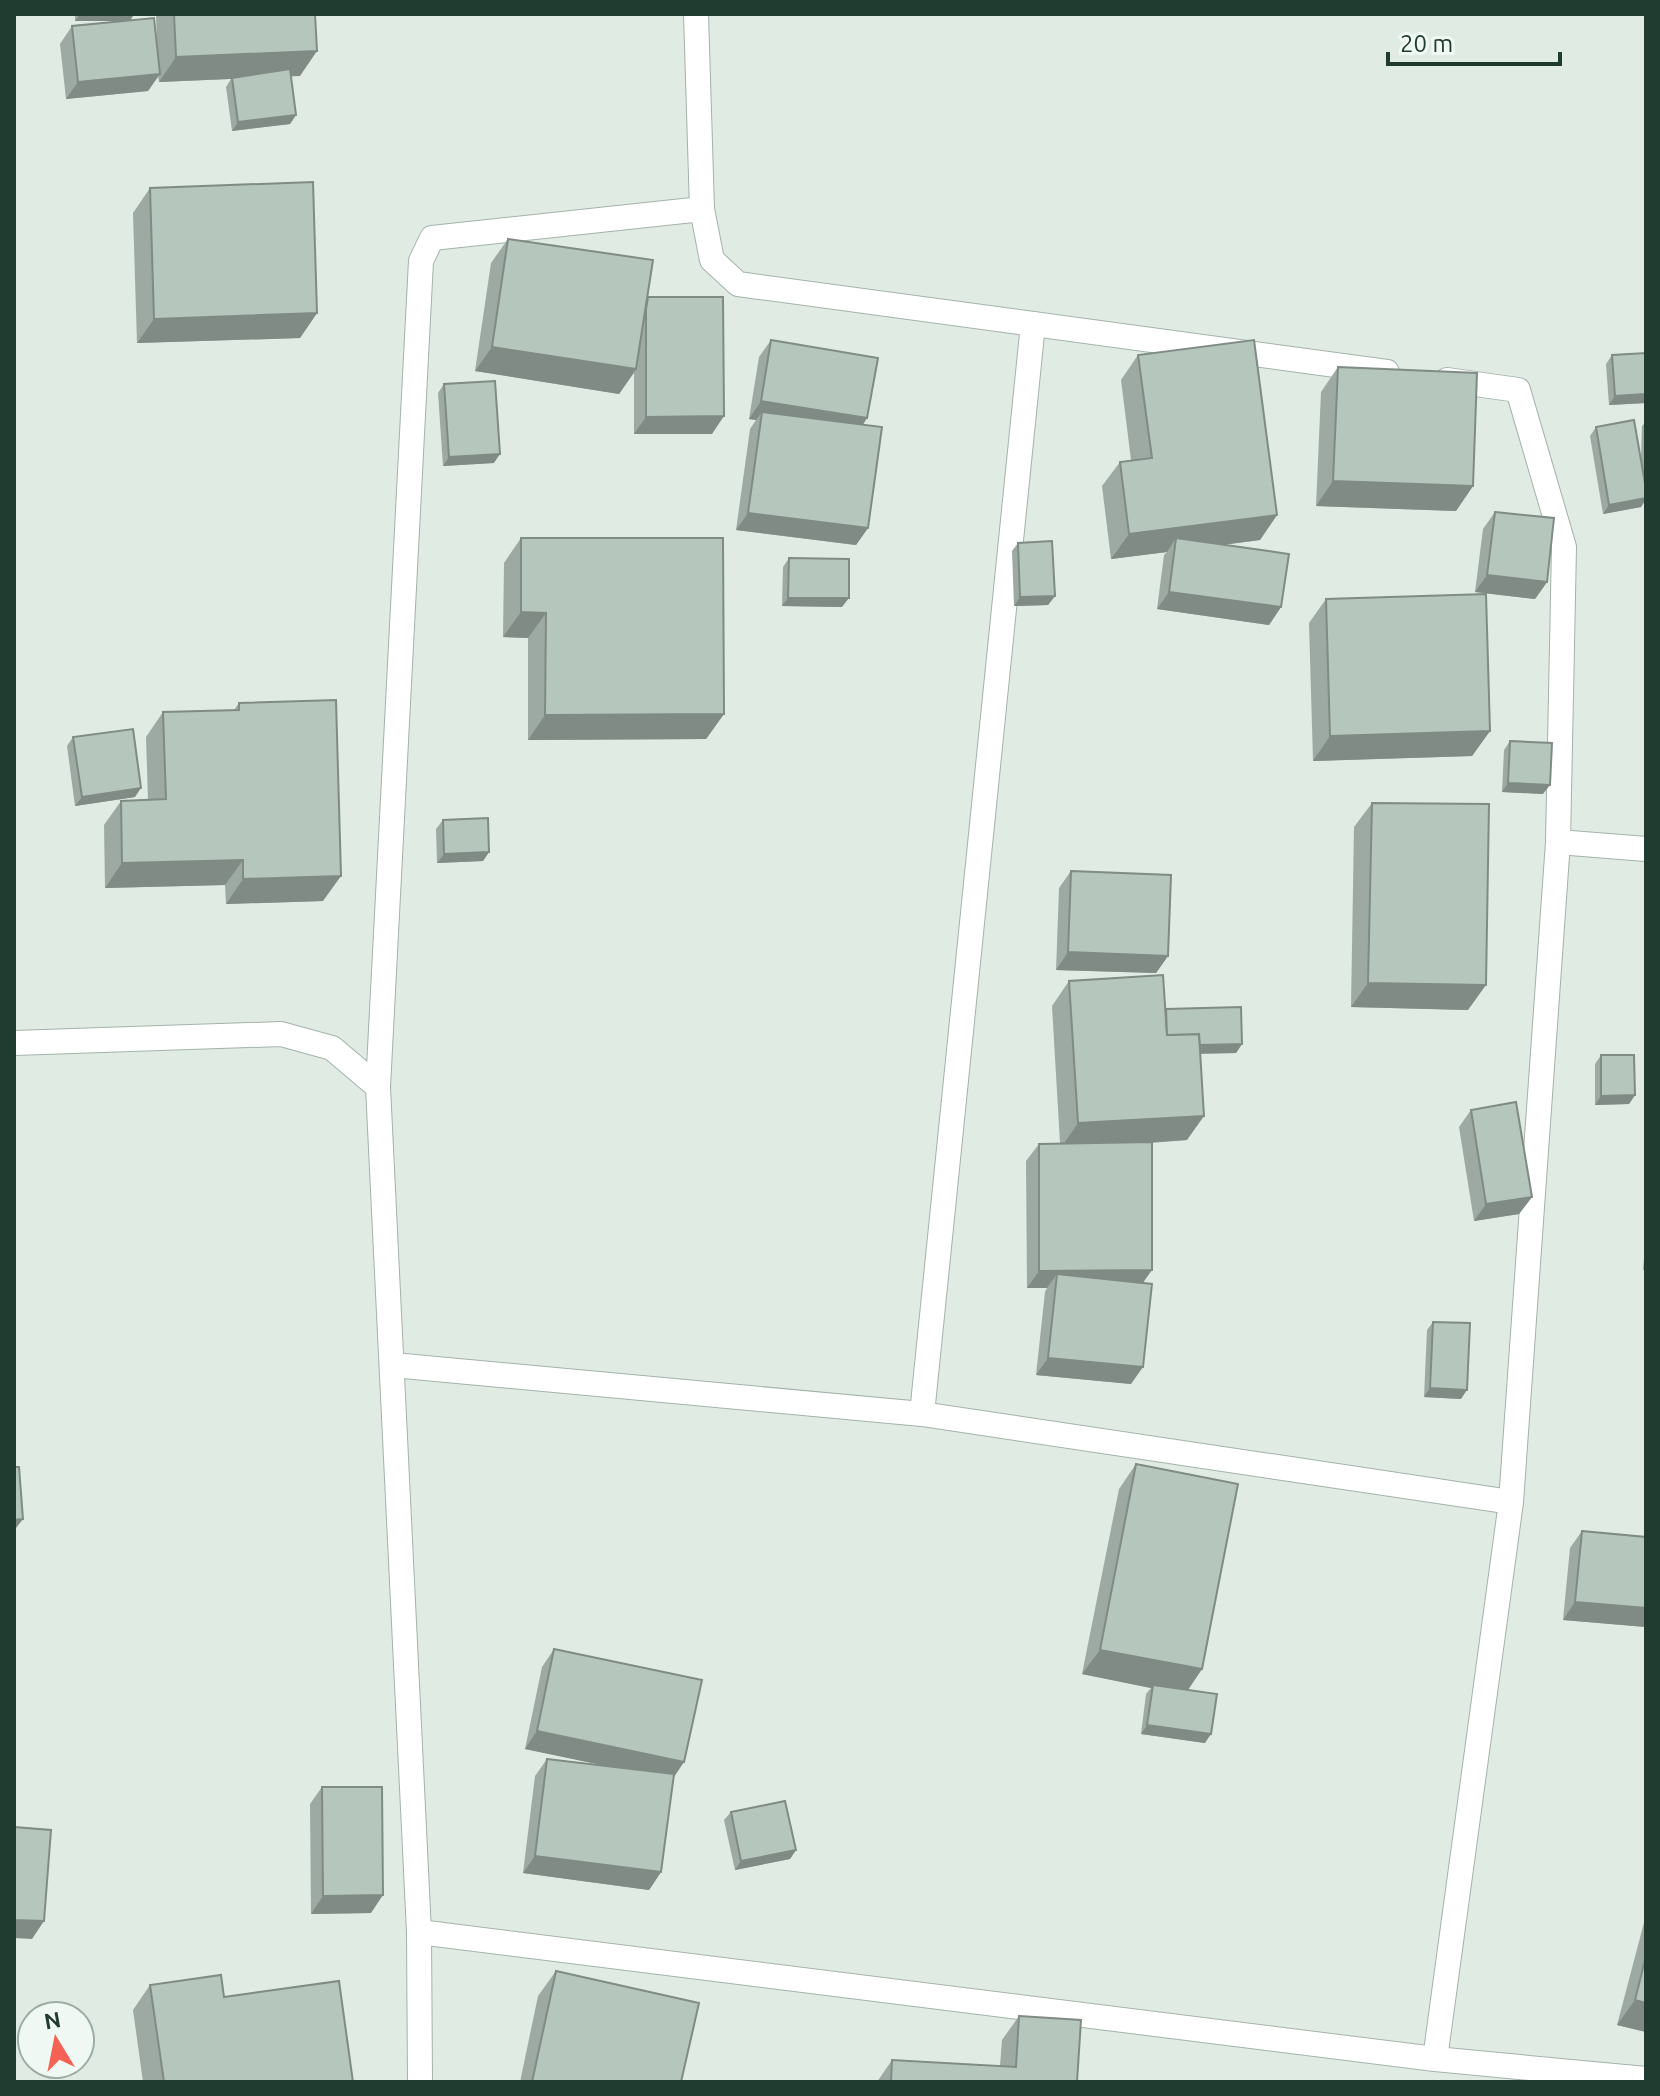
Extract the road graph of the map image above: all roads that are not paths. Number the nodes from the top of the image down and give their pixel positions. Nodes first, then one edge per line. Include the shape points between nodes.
1 (696, 14) edge
2 (702, 209) junction
3 (1033, 324) junction
4 (1558, 842) junction
5 (1646, 849) edge
6 (14, 1043) edge
7 (378, 1087) junction
8 (393, 1365) junction
9 (922, 1414) junction
10 (1511, 1502) junction
11 (419, 1932) junction
12 (1435, 2059) junction
13 (1646, 2079) edge
14 (420, 2082) edge

1 - 2 street
2 - 3 street via 712,260 738,284
2 - 7 street via 432,238 421,261
3 - 4 street via 1518,390 1564,547
3 - 9 street
4 - 5 street
4 - 10 street
6 - 7 street via 281,1034 332,1048
7 - 8 street
8 - 9 street
8 - 11 street
9 - 10 street
10 - 12 street
11 - 12 street
11 - 14 street
12 - 13 street

